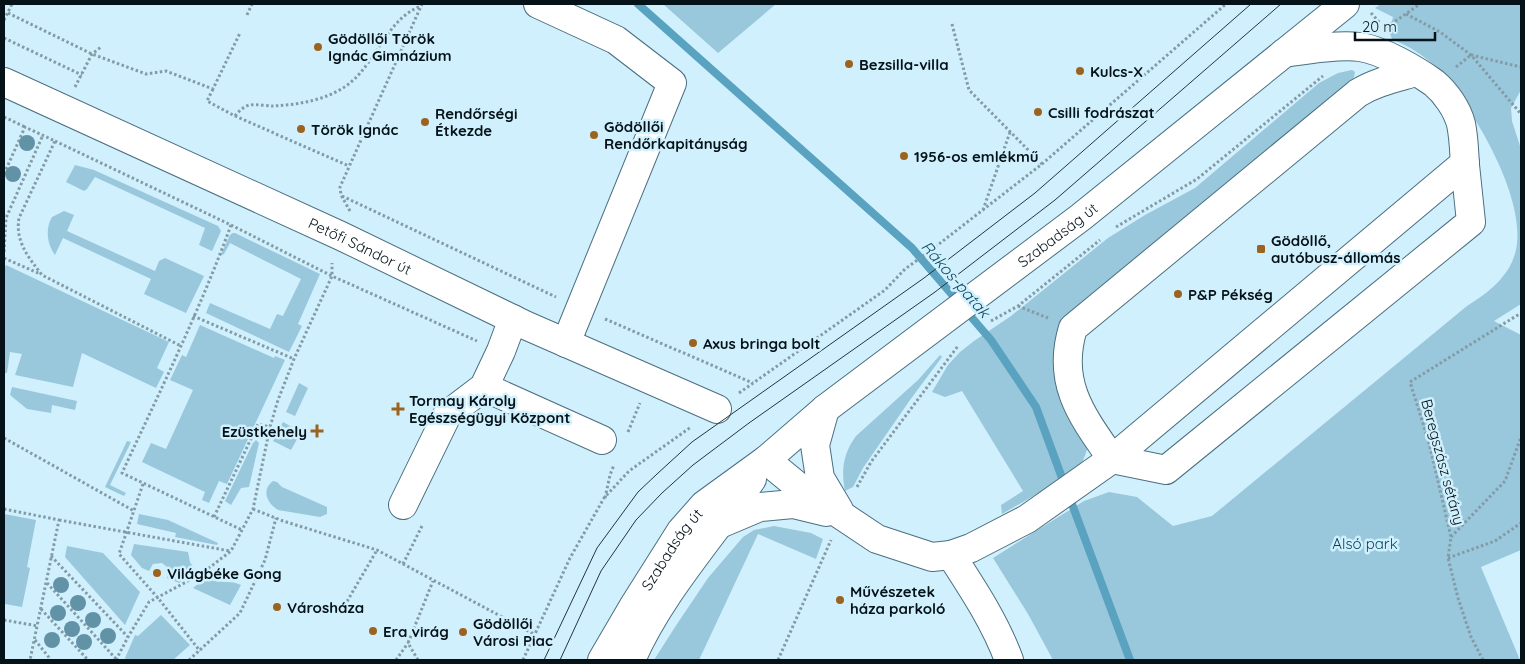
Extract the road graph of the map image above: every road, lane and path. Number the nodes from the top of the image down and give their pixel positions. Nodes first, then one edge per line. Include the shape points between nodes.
1 (12, 4) edge
2 (252, 4) edge
3 (538, 4) edge
4 (1226, 4) edge
5 (1420, 4) edge
6 (422, 5) edge
7 (1357, 7) edge
8 (8, 13) junction
9 (1406, 14) junction
10 (247, 15) dead end
11 (4, 20) edge
12 (952, 24) dead end
13 (240, 33) dead end
14 (4, 38) edge
15 (101, 47) dead end
16 (1359, 47) junction
17 (1284, 53) junction
18 (92, 54) junction
19 (1471, 55) junction
20 (1521, 67) edge
21 (1416, 72) junction
22 (82, 75) junction
23 (4, 82) edge
24 (213, 89) junction
25 (62, 109) junction
26 (1521, 114) edge
27 (4, 116) edge
28 (235, 116) junction
29 (25, 127) junction
30 (1010, 132) junction
31 (40, 140) dead end
32 (55, 141) junction
33 (1464, 163) junction
34 (1042, 164) junction
35 (349, 166) junction
36 (4, 174) edge
37 (341, 195) junction
38 (982, 210) junction
39 (231, 225) junction
40 (1110, 232) dead end
41 (341, 236) junction
42 (1102, 238) dead end
43 (4, 252) edge
44 (4, 258) edge
45 (42, 274) junction
46 (332, 276) junction
47 (580, 309) junction
48 (1521, 313) edge
49 (194, 316) junction
50 (513, 319) junction
51 (989, 322) dead end
52 (566, 343) junction
53 (181, 346) junction
54 (501, 351) junction
55 (294, 359) junction
56 (753, 384) junction
57 (484, 386) junction
58 (717, 409) junction
59 (826, 409) junction
60 (270, 428) junction
61 (1521, 437) edge
62 (4, 438) edge
63 (602, 440) dead end
64 (1112, 459) junction
65 (766, 460) junction
66 (143, 484) junction
67 (403, 504) dead end
68 (4, 508) edge
69 (253, 509) junction
70 (134, 511) junction
71 (842, 516) junction
72 (214, 517) junction
73 (276, 518) junction
74 (59, 520) junction
75 (722, 522) junction
76 (1521, 523) edge
77 (242, 530) junction
78 (127, 532) junction
79 (1451, 537) junction
80 (377, 550) junction
81 (231, 551) junction
82 (951, 555) junction
83 (51, 556) junction
84 (1448, 558) junction
85 (433, 581) junction
86 (46, 583) junction
87 (158, 598) junction
88 (41, 609) junction
89 (342, 610) dead end
90 (4, 620) edge
91 (38, 626) junction
92 (534, 634) junction
93 (128, 636) junction
94 (35, 640) junction
95 (408, 643) junction
96 (200, 651) junction
97 (30, 660) edge
98 (52, 660) edge
99 (88, 660) edge
100 (117, 660) edge
101 (189, 660) edge
102 (396, 660) edge
103 (418, 660) edge
104 (523, 660) edge
105 (602, 660) edge
106 (631, 660) edge
107 (1009, 660) edge
108 (1483, 660) edge

1 - 8 path
2 - 10 path
3 - 47 main road via 616,40 672,84
4 - 34 path
5 - 9 path
6 - 28 path via 398,21 371,60 346,86 320,98 297,103 251,105
6 - 35 path
7 - 9 path via 1384,29
7 - 17 main road, Szabadság út
8 - 11 path
8 - 18 path
9 - 19 path via 1440,32
12 - 30 path via 969,90
13 - 24 path
14 - 22 path
15 - 18 path
16 - 17 main road
16 - 21 main road via 1386,55
16 - 40 path via 1197,179
17 - 59 main road, Szabadság út via 1081,216
18 - 22 path
18 - 24 path via 146,74 166,71
19 - 20 path
19 - 26 path
21 - 33 main road via 1435,84 1451,102 1461,122
21 - 64 main road via 1386,80 1358,93 1073,328 1066,367 1069,381 1087,422
22 - 25 path
23 - 25 main road, Petőfi Sándor út
24 - 28 path via 207,101
25 - 41 main road, Petőfi Sándor út
27 - 29 path
28 - 35 path
29 - 32 path
29 - 36 path
30 - 34 path
30 - 38 path
31 - 43 path via 6,218
32 - 39 path
32 - 45 path via 17,228 19,240
33 - 64 main road
33 - 64 main road via 1471,222 1166,470
34 - 38 path
35 - 37 path via 340,187
37 - 41 path via 350,215
37 - 47 path
38 - 56 path via 905,269 885,290
39 - 46 path
39 - 49 path
41 - 46 path via 332,258
41 - 50 main road, Petőfi Sándor út
42 - 51 path via 1018,306
44 - 45 path
45 - 53 path
46 - 54 path
46 - 55 path
47 - 52 main road
47 - 56 path
48 - 79 path, Beregszász sétány via 1410,382 1429,443
49 - 53 path
49 - 55 path
50 - 52 main road, Petőfi Sándor út
50 - 54 main road
52 - 58 main road, Petőfi Sándor út
53 - 66 path via 122,473
54 - 57 main road
55 - 60 path
56 - 58 path
57 - 63 main road
57 - 67 main road via 447,415
58 - 92 path via 629,471 604,498 570,558
59 - 65 main road, Szabadság út
59 - 71 main road via 815,444 820,478
60 - 69 path
60 - 72 path via 258,424
61 - 79 path via 1505,481
62 - 70 path
64 - 82 main road via 1027,519
65 - 71 main road
65 - 75 main road, Szabadság út
65 - 105 main road, Szabadság út via 704,506 681,531
66 - 70 path
66 - 72 path
68 - 74 path
69 - 73 path
69 - 77 path
70 - 78 path
71 - 75 main road via 793,504 760,507
71 - 82 main road via 877,539 932,557
72 - 77 path
73 - 80 path
73 - 96 path via 265,560 240,613
74 - 78 path
74 - 83 path
75 - 106 main road, Szabadság út via 659,609
76 - 84 path via 1495,541
77 - 81 path
78 - 81 path
78 - 87 path via 119,554
79 - 84 path, Beregszász sétány
80 - 85 path
80 - 89 path
81 - 87 path via 201,574
82 - 107 main road via 980,598
83 - 86 path
83 - 93 path
84 - 108 path, Beregszász sétány via 1471,637
85 - 92 path
85 - 95 path
86 - 88 path
86 - 100 path
87 - 93 path via 149,602
87 - 96 path
88 - 91 path
88 - 99 path
90 - 91 path
91 - 94 path
92 - 104 path
93 - 100 path
94 - 97 path
94 - 98 path
95 - 102 path
95 - 103 path
96 - 101 path

